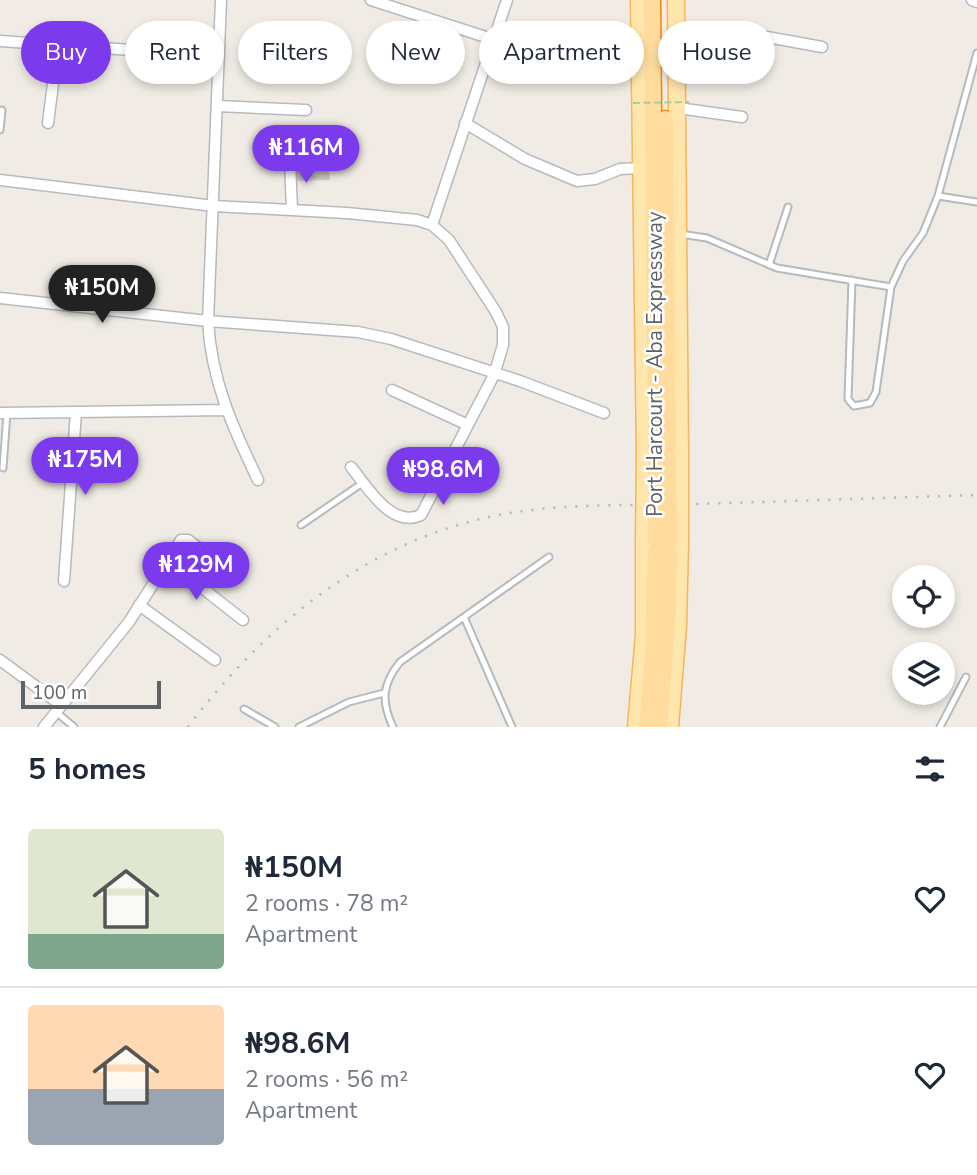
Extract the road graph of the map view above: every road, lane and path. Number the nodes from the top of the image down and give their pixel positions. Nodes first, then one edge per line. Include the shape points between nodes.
1 (221, 0) edge
2 (374, 0) edge
3 (507, 0) edge
4 (639, 0) edge
5 (652, 0) edge
6 (663, 0) edge
7 (676, 0) edge
8 (972, 0) edge
9 (977, 2) edge
10 (220, 21) edge
11 (499, 21) edge
12 (640, 21) edge
13 (677, 21) edge
14 (479, 35) edge
15 (775, 38) edge
16 (0, 41) edge
17 (21, 42) edge
18 (822, 47) dead end
19 (977, 53) edge
20 (479, 79) edge
21 (53, 84) edge
22 (218, 84) edge
23 (640, 84) edge
24 (682, 84) edge
25 (634, 103) dead end
26 (684, 105) junction
27 (217, 106) junction
28 (2, 110) dead end
29 (306, 110) dead end
30 (742, 117) dead end
31 (48, 123) dead end
32 (465, 123) junction
33 (0, 130) edge
34 (290, 161) dead end
35 (640, 168) junction
36 (0, 180) edge
37 (938, 195) junction
38 (977, 202) edge
39 (214, 206) junction
40 (788, 207) dead end
41 (292, 210) junction
42 (432, 225) junction
43 (680, 234) junction
44 (769, 265) junction
45 (852, 280) junction
46 (891, 287) junction
47 (0, 298) edge
48 (208, 321) junction
49 (494, 375) junction
50 (392, 390) dead end
51 (225, 410) junction
52 (76, 412) junction
53 (4, 413) edge
54 (604, 413) dead end
55 (468, 425) junction
56 (662, 456) junction
57 (351, 467) dead end
58 (3, 468) dead end
59 (258, 480) dead end
60 (364, 482) junction
61 (301, 525) dead end
62 (662, 541) junction
63 (550, 557) dead end
64 (168, 561) junction
65 (235, 576) dead end
66 (64, 581) dead end
67 (139, 605) junction
68 (464, 617) junction
69 (243, 620) dead end
70 (0, 660) edge
71 (215, 660) dead end
72 (966, 677) dead end
73 (384, 693) junction
74 (58, 709) junction
75 (244, 709) dead end
76 (44, 727) edge
77 (74, 727) edge
78 (275, 727) edge
79 (299, 727) edge
80 (393, 727) edge
81 (512, 727) edge
82 (636, 727) edge
83 (646, 727) edge
84 (659, 727) edge
85 (670, 727) edge
86 (940, 727) edge

1 - 10 street
2 - 14 street
3 - 11 street
4 - 12 main road
5 - 56 highway, Port Harcourt - Aba Expressway
6 - 56 highway, Port Harcourt - Aba Expressway
7 - 13 main road
8 - 9 street
15 - 18 street
16 - 17 street
19 - 37 lane
20 - 32 street
21 - 31 street
22 - 27 street
23 - 35 main road
24 - 26 main road
25 - 26 path, bridge
26 - 30 street
26 - 43 main road
27 - 29 street
27 - 39 street
28 - 33 lane
32 - 35 street via 525,159 576,181
32 - 42 street
34 - 41 street
35 - 56 main road
36 - 39 street
37 - 38 lane
37 - 46 lane via 923,233
39 - 41 street
39 - 48 street
40 - 44 lane
41 - 42 street
42 - 49 street via 449,240 503,327
43 - 44 lane via 707,238
43 - 56 main road
44 - 45 lane
45 - 46 lane
45 - 46 lane via 848,399 854,406 870,403 876,392
47 - 48 street
48 - 49 street via 358,332
48 - 51 street via 210,353
49 - 54 street via 575,399
49 - 55 street
50 - 55 street
51 - 52 street
51 - 59 street
52 - 53 street
52 - 66 street
53 - 58 lane
55 - 60 street via 421,515 406,519 391,514
56 - 62 highway, Port Harcourt - Aba Expressway, bridge
56 - 62 main road, bridge
57 - 60 street
60 - 61 lane
62 - 82 main road via 644,635
62 - 83 highway, Port Harcourt - Aba Expressway
62 - 84 highway, Port Harcourt - Aba Expressway via 667,621
62 - 85 main road via 678,626
63 - 68 lane
64 - 65 street via 181,540 188,540
64 - 67 street
64 - 69 street
67 - 71 street
67 - 74 street
68 - 73 lane via 400,662 388,677
68 - 81 lane
70 - 74 street
72 - 86 lane
73 - 79 lane via 349,702
73 - 80 lane
74 - 76 street
74 - 77 lane
75 - 78 lane

